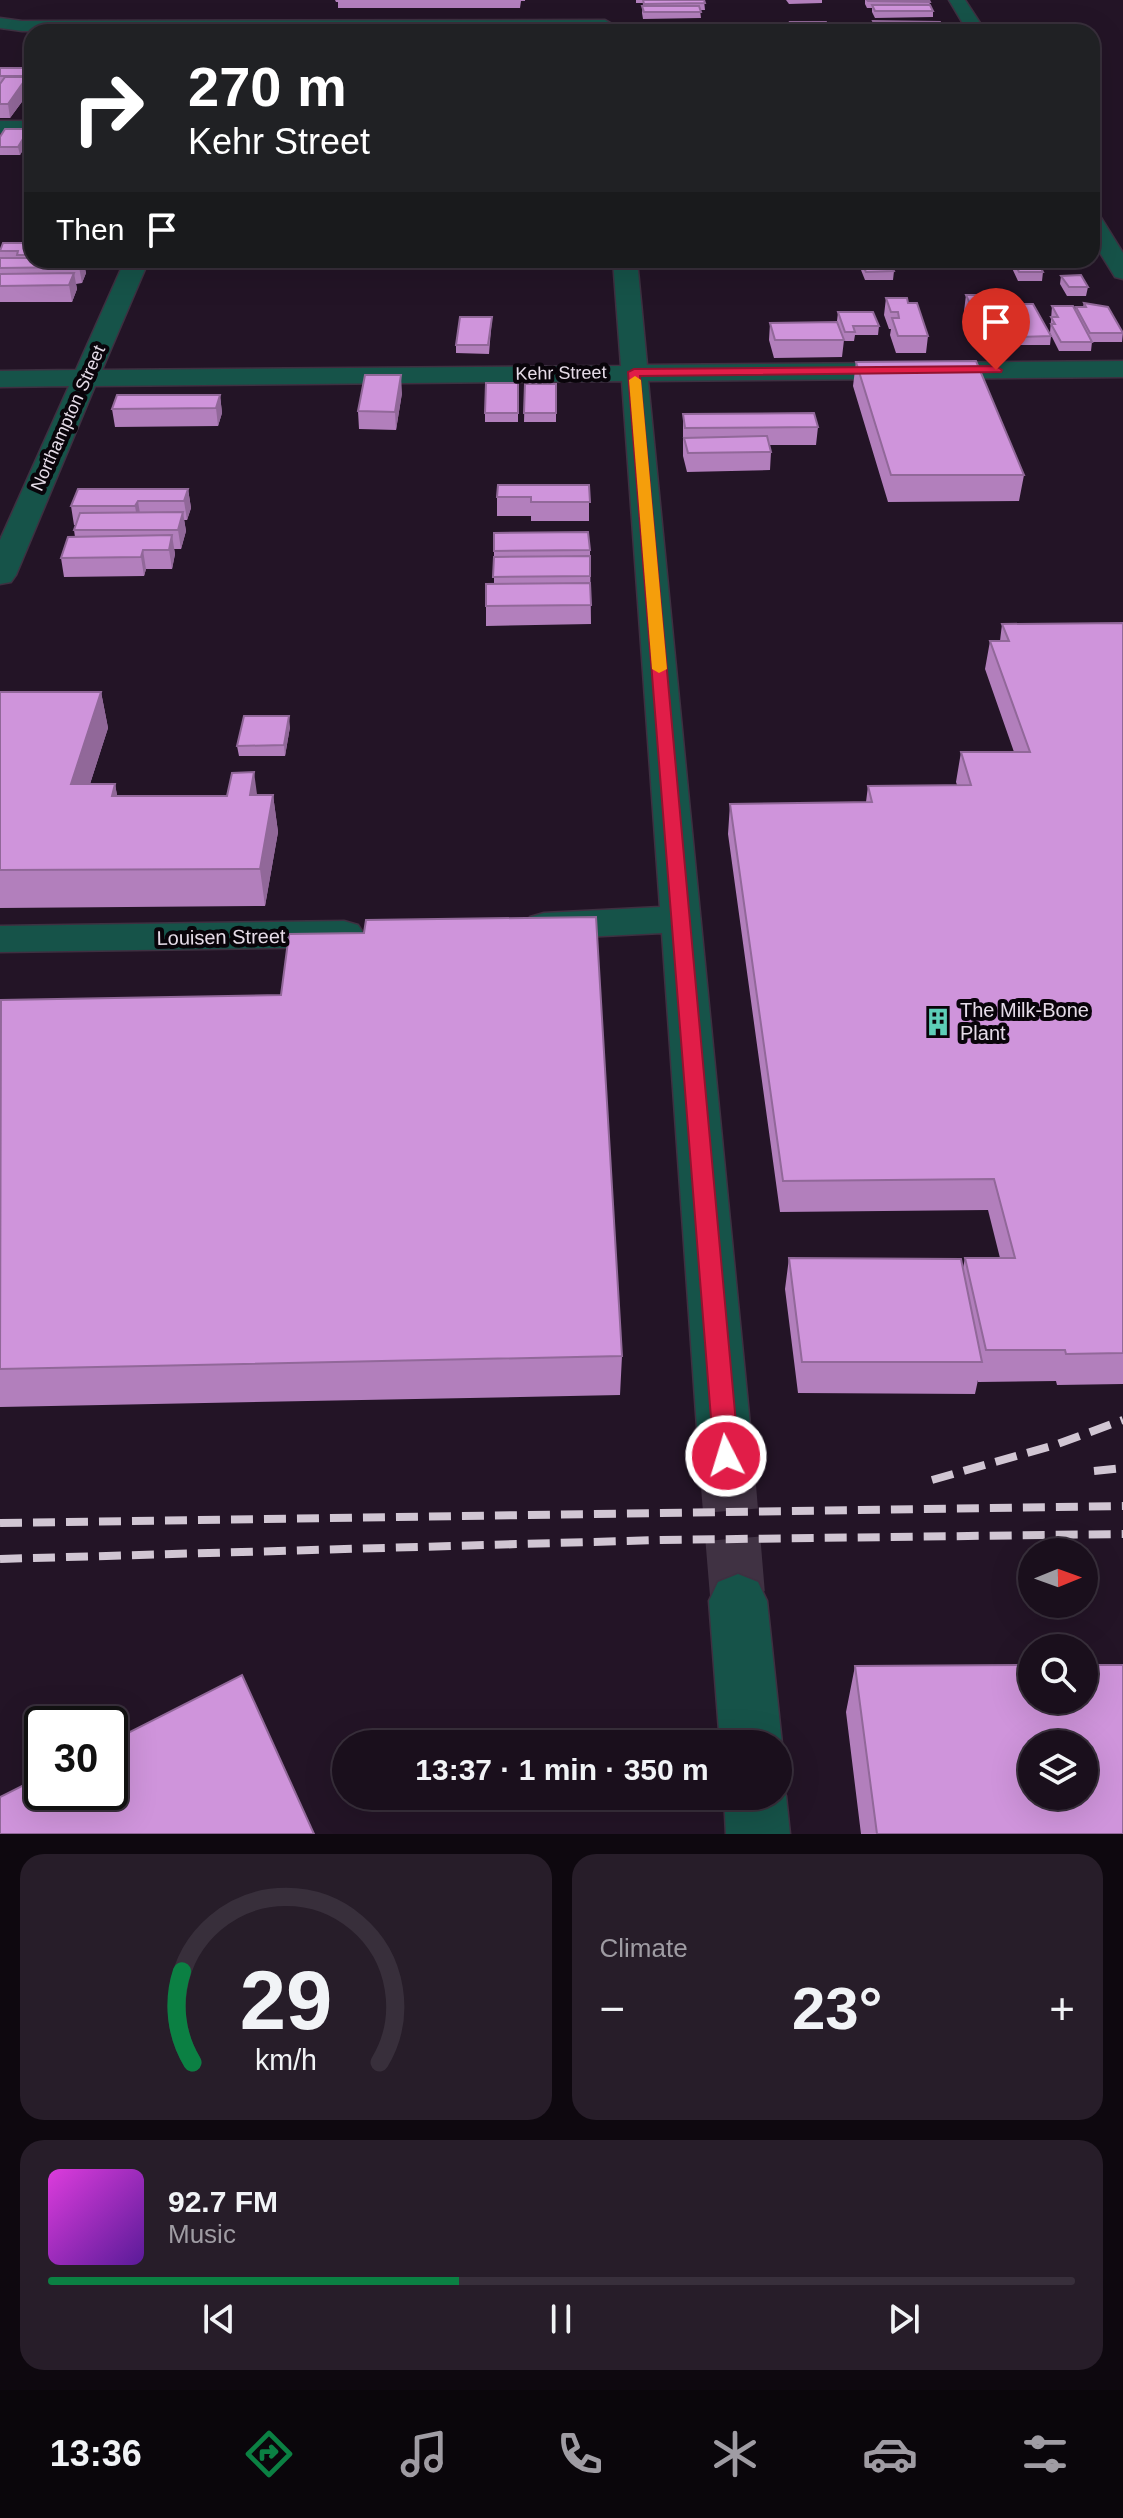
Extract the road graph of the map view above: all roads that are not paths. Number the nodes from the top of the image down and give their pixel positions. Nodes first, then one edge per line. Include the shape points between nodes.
1 (957, 0) edge
2 (605, 22) edge
3 (241, 23) edge
4 (168, 24) edge
5 (972, 24) edge
6 (0, 127) edge
7 (24, 127) edge
8 (1100, 234) edge
9 (133, 268) edge
10 (626, 268) edge
11 (1123, 272) edge
12 (1123, 369) edge
13 (634, 372) junction
14 (85, 378) junction
15 (0, 379) edge
16 (0, 575) edge
17 (681, 919) junction
18 (512, 927) edge
19 (384, 932) edge
20 (0, 939) edge
21 (726, 1456) tunnel mouth
22 (738, 1601) tunnel mouth
23 (750, 1730) edge
24 (756, 1810) edge
25 (758, 1834) edge

1 - 5 street
2 - 3 street
3 - 4 street
6 - 7 street
8 - 11 street
9 - 14 street, Northampton Street
10 - 13 street
12 - 13 street, Kehr Street
13 - 14 street, Kehr Street
13 - 17 street
14 - 15 street, Kehr Street
14 - 16 street, Northampton Street
17 - 18 street
17 - 21 street
19 - 20 street, Louisen Street
22 - 23 street
24 - 25 street

